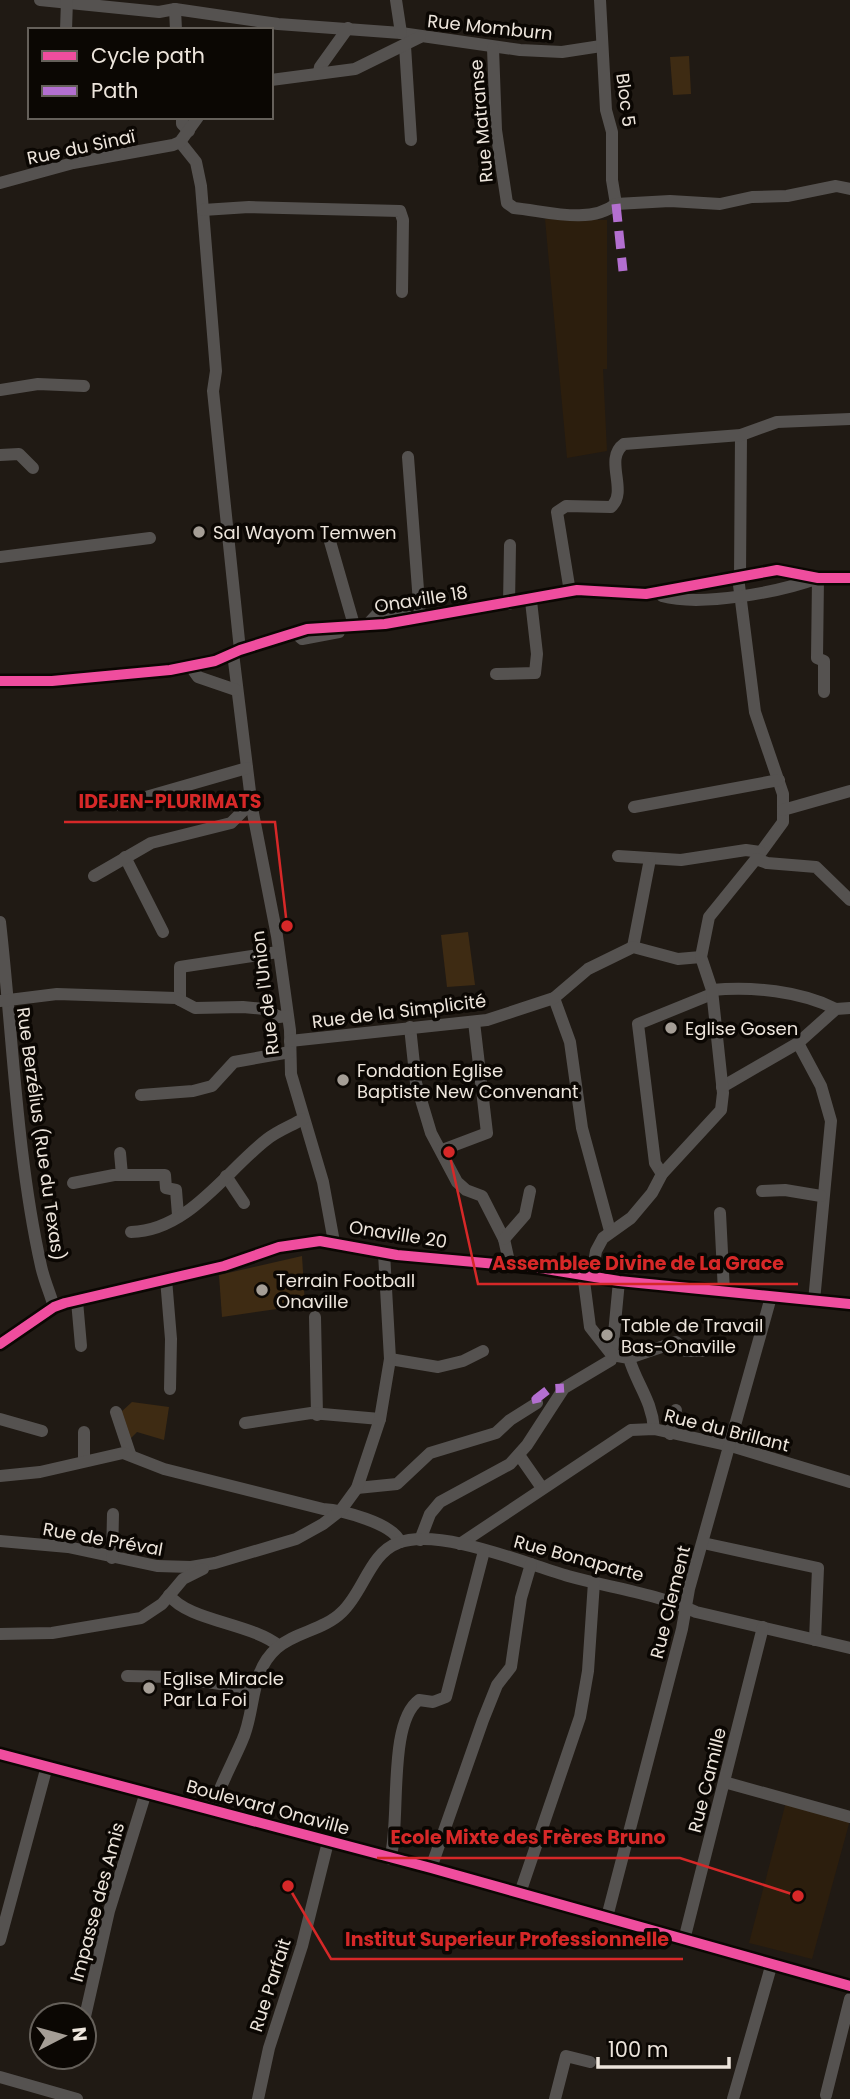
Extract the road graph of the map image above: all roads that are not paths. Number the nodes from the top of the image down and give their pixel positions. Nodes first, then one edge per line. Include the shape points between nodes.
1 (40, 0) edge
2 (397, 0) edge
3 (600, 0) edge
4 (67, 1) edge
5 (158, 6) edge
6 (175, 9) junction
7 (66, 28) edge
8 (176, 28) edge
9 (348, 28) junction
10 (401, 33) junction
11 (420, 37) junction
12 (405, 46) junction
13 (601, 46) junction
14 (493, 48) junction
15 (319, 72) junction
16 (273, 80) edge
17 (182, 119) edge
18 (197, 119) edge
19 (189, 131) junction
20 (411, 140) dead end
21 (180, 142) junction
22 (0, 183) edge
23 (850, 189) edge
24 (616, 204) junction
25 (203, 210) junction
26 (402, 292) dead end
27 (84, 386) dead end
28 (0, 390) edge
29 (850, 419) edge
30 (741, 435) junction
31 (0, 455) edge
32 (408, 457) dead end
33 (33, 468) dead end
34 (340, 534) dead end
35 (150, 538) dead end
36 (510, 545) dead end
37 (0, 556) edge
38 (739, 577) junction
39 (818, 578) junction
40 (850, 578) edge
41 (570, 592) junction
42 (659, 592) junction
43 (739, 594) junction
44 (531, 601) junction
45 (509, 604) junction
46 (415, 617) junction
47 (360, 625) junction
48 (293, 632) junction
49 (339, 632) dead end
50 (236, 651) junction
51 (191, 667) junction
52 (496, 674) dead end
53 (0, 681) edge
54 (236, 690) junction
55 (824, 691) dead end
56 (247, 768) junction
57 (779, 780) junction
58 (850, 791) edge
59 (118, 805) dead end
60 (252, 807) junction
61 (634, 807) dead end
62 (783, 810) junction
63 (758, 855) junction
64 (618, 856) dead end
65 (125, 858) junction
66 (650, 859) junction
67 (94, 876) dead end
68 (850, 900) edge
69 (0, 922) edge
70 (163, 932) dead end
71 (633, 947) junction
72 (278, 952) junction
73 (701, 957) junction
74 (712, 992) junction
75 (554, 998) junction
76 (3, 1000) edge
77 (180, 1000) junction
78 (850, 1008) edge
79 (836, 1009) junction
80 (287, 1016) junction
81 (474, 1022) junction
82 (410, 1027) junction
83 (799, 1043) junction
84 (290, 1047) junction
85 (6, 1066) edge
86 (722, 1087) junction
87 (141, 1095) dead end
88 (303, 1119) junction
89 (442, 1150) junction
90 (120, 1153) dead end
91 (662, 1174) junction
92 (121, 1175) junction
93 (226, 1177) junction
94 (73, 1183) dead end
95 (530, 1191) dead end
96 (762, 1191) dead end
97 (821, 1196) junction
98 (244, 1203) dead end
99 (720, 1213) dead end
100 (178, 1215) junction
101 (610, 1231) junction
102 (131, 1232) dead end
103 (504, 1239) junction
104 (334, 1242) junction
105 (384, 1253) junction
106 (510, 1266) junction
107 (587, 1274) junction
108 (166, 1279) junction
109 (619, 1280) junction
110 (724, 1292) junction
111 (771, 1297) junction
112 (78, 1301) junction
113 (814, 1301) junction
114 (850, 1304) edge
115 (54, 1307) junction
116 (315, 1317) dead end
117 (0, 1344) edge
118 (81, 1346) dead end
119 (483, 1351) dead end
120 (702, 1351) dead end
121 (612, 1356) junction
122 (629, 1358) junction
123 (390, 1359) junction
124 (170, 1389) dead end
125 (537, 1403) dead end
126 (676, 1409) dead end
127 (116, 1412) dead end
128 (317, 1415) junction
129 (0, 1419) edge
130 (380, 1419) junction
131 (245, 1423) dead end
132 (654, 1429) junction
133 (43, 1431) dead end
134 (84, 1432) dead end
135 (670, 1434) junction
136 (731, 1446) junction
137 (130, 1454) junction
138 (519, 1455) junction
139 (84, 1460) junction
140 (0, 1476) edge
141 (850, 1482) edge
142 (357, 1488) junction
143 (542, 1488) junction
144 (341, 1510) junction
145 (113, 1514) dead end
146 (420, 1540) junction
147 (0, 1541) edge
148 (400, 1542) junction
149 (702, 1543) junction
150 (460, 1544) junction
151 (484, 1551) junction
152 (111, 1558) junction
153 (531, 1564) junction
154 (178, 1574) junction
155 (594, 1582) junction
156 (169, 1595) junction
157 (685, 1607) junction
158 (763, 1627) junction
159 (0, 1634) edge
160 (815, 1640) junction
161 (279, 1646) junction
162 (850, 1648) edge
163 (127, 1676) dead end
164 (254, 1689) junction
165 (0, 1754) edge
166 (47, 1766) junction
167 (724, 1782) junction
168 (146, 1792) junction
169 (212, 1809) junction
170 (850, 1817) edge
171 (328, 1842) junction
172 (390, 1858) junction
173 (431, 1868) junction
174 (520, 1893) junction
175 (607, 1917) junction
176 (0, 1940) edge
177 (684, 1940) junction
178 (772, 1963) junction
179 (850, 1986) edge
180 (850, 2000) edge
181 (89, 2001) edge
182 (590, 2062) dead end
183 (0, 2077) edge
184 (826, 2095) dead end
185 (77, 2099) edge
186 (258, 2099) edge
187 (555, 2099) edge
188 (733, 2099) edge

1 - 4 street, Rue Momburn
2 - 10 street
3 - 13 street, Bloc 5
4 - 5 street, Rue Momburn
4 - 7 street
5 - 6 street, Rue Momburn
6 - 8 street
6 - 9 street, Rue Momburn via 278,24
9 - 10 street, Rue Momburn
9 - 15 street
10 - 11 street, Rue Momburn
11 - 12 street
11 - 14 street, Rue Momburn
12 - 15 street via 355,69
12 - 20 street
13 - 14 street, Rue Momburn via 562,52
13 - 24 street, Bloc 5
14 - 24 street, Rue Matranse via 496,130 507,203 514,208 582,215 605,213
15 - 16 street
17 - 19 street
18 - 19 street
19 - 21 street
21 - 22 street, Rue du Sinaï
21 - 25 street, Rue de l'Union via 196,162
23 - 24 street via 836,186 720,204
25 - 26 street via 400,211
25 - 50 street, Rue de l'Union via 216,372 213,391
27 - 28 street via 38,384
29 - 30 street via 777,422
30 - 38 street
30 - 41 street via 618,447 619,497 615,505 566,506 557,512
31 - 33 street via 19,454
32 - 46 street
34 - 47 street via 329,538
35 - 37 street
36 - 45 street
38 - 39 street, Onaville 18 via 777,570
38 - 42 street, Onaville 18
38 - 43 street
39 - 40 street, Onaville 18
39 - 43 street
39 - 55 street via 817,658 824,661
41 - 42 street, Onaville 18
41 - 44 street, Onaville 18
42 - 43 street via 672,599 700,600
43 - 57 street via 755,712
44 - 45 street, Onaville 18
44 - 52 street via 535,673
45 - 46 street, Onaville 18
46 - 47 street, Onaville 18
47 - 48 street, Onaville 18
48 - 49 street via 302,639
48 - 50 street, Onaville 18
50 - 51 street, Onaville 18
50 - 54 street, Rue de l'Union
51 - 53 street, Onaville 18 via 52,681
51 - 54 street via 198,677
54 - 56 street, Rue de l'Union
56 - 59 street
56 - 60 street, Rue de l'Union
57 - 61 street
57 - 62 street
58 - 62 street
60 - 65 street via 231,823 165,838
60 - 72 street, Rue de l'Union
62 - 63 street via 780,830
63 - 66 street via 746,850 681,860
63 - 68 street via 767,863 816,867
63 - 73 street via 709,917
64 - 66 street
65 - 67 street
65 - 70 street
66 - 71 street
69 - 76 street, Rue Berzélius (Rue du Texas)
71 - 73 street via 678,959
71 - 75 street, Rue de la Simplicité via 588,969
72 - 77 street via 180,967
72 - 80 street, Rue de l'Union
73 - 74 street
74 - 79 street via 734,989 795,996
74 - 86 street
74 - 91 street via 638,1024 655,1163
75 - 81 street, Rue de la Simplicité
75 - 101 street via 570,1042 582,1128
76 - 77 street via 57,994
76 - 85 street, Rue Berzélius (Rue du Texas)
77 - 80 street via 195,1008 243,1007
78 - 79 street
79 - 83 street
80 - 84 street, Rue de l'Union
81 - 82 street, Rue de la Simplicité
81 - 89 street via 487,1133
82 - 84 street, Rue de la Simplicité
82 - 89 street via 416,1083 431,1133
83 - 86 street
83 - 97 street via 821,1086 831,1121
84 - 87 street, Rue de la Simplicité via 234,1062 212,1086
84 - 88 street, Rue de l'Union via 291,1074
85 - 115 street, Rue Berzélius (Rue du Texas) via 41,1268
86 - 91 street via 721,1110
88 - 93 street via 272,1135
88 - 104 street, Rue de l'Union via 323,1182
89 - 103 street via 457,1182 482,1196
90 - 92 street
91 - 101 street via 626,1223
92 - 94 street
92 - 100 street via 165,1175 166,1188 176,1190
93 - 98 street
93 - 100 street
95 - 103 street via 525,1215
96 - 97 street
97 - 113 street
99 - 110 street
100 - 102 street via 153,1230
101 - 107 street
103 - 106 street
104 - 105 street, Onaville 20
104 - 108 street, Onaville 20 via 279,1247
105 - 106 street, Onaville 20
105 - 123 street
106 - 107 street, Onaville 20
107 - 109 street, Onaville 20
107 - 121 street via 590,1327
108 - 112 street, Onaville 20
108 - 124 street
109 - 110 street, Onaville 20
109 - 121 street
110 - 111 street, Onaville 20
111 - 113 street, Onaville 20
111 - 136 street, Rue Clement
112 - 115 street, Onaville 20
112 - 118 street
113 - 114 street, Onaville 20
115 - 117 street, Onaville 20
116 - 128 street
119 - 123 street via 438,1367
120 - 122 street via 686,1351 676,1342
121 - 122 street
121 - 138 street via 564,1388
122 - 132 street via 642,1383
123 - 130 street
125 - 142 street via 496,1433 430,1453 397,1484
126 - 135 street
127 - 137 street
128 - 130 street
128 - 131 street
129 - 133 street
130 - 142 street
132 - 135 street, Rue du Brillant
132 - 143 street, Rue du Brillant via 623,1433
134 - 139 street
135 - 136 street, Rue du Brillant
136 - 141 street, Rue du Brillant
136 - 149 street, Rue Clement
137 - 139 street
137 - 144 street via 164,1469
138 - 143 street
138 - 146 street via 499,1471 440,1502
139 - 140 street via 40,1472
142 - 144 street
143 - 150 street, Rue du Brillant
144 - 148 street via 392,1531
144 - 154 street via 296,1539
145 - 152 street
146 - 148 street, Rue Bonaparte
146 - 150 street, Rue Bonaparte
147 - 152 street, Rue de Préval via 68,1547
148 - 161 street via 385,1551 342,1613
149 - 157 street, Rue Clement
149 - 160 street via 818,1567
150 - 151 street, Rue Bonaparte
151 - 153 street, Rue Bonaparte
151 - 172 street via 446,1697 433,1702 419,1700 410,1708 398,1759
152 - 154 street, Rue de Préval
153 - 155 street, Rue Bonaparte
153 - 173 street via 520,1598 511,1667 497,1685 483,1720
154 - 156 street
155 - 157 street, Rue Bonaparte
155 - 174 street via 580,1717
156 - 159 street via 141,1618 52,1633
156 - 161 street via 187,1610
157 - 158 street, Rue Bonaparte
157 - 175 street, Rue Clement
158 - 160 street, Rue Bonaparte
158 - 167 street, Rue Camille
160 - 162 street, Rue Bonaparte
161 - 164 street
163 - 164 street via 162,1676
164 - 169 street via 243,1741
165 - 166 street, Boulevard Onaville
166 - 168 street, Boulevard Onaville
166 - 176 street
167 - 170 street
167 - 177 street, Rue Camille
168 - 169 street, Boulevard Onaville
168 - 181 street, Impasse des Amis via 109,1911
169 - 171 street, Boulevard Onaville
171 - 172 street, Boulevard Onaville
171 - 186 street, Rue Parfait
172 - 173 street, Boulevard Onaville
173 - 174 street, Boulevard Onaville
174 - 175 street, Boulevard Onaville
175 - 177 street, Boulevard Onaville
177 - 178 street, Boulevard Onaville
178 - 179 street, Boulevard Onaville
178 - 188 street
180 - 184 street
182 - 187 street via 566,2056
183 - 185 street

